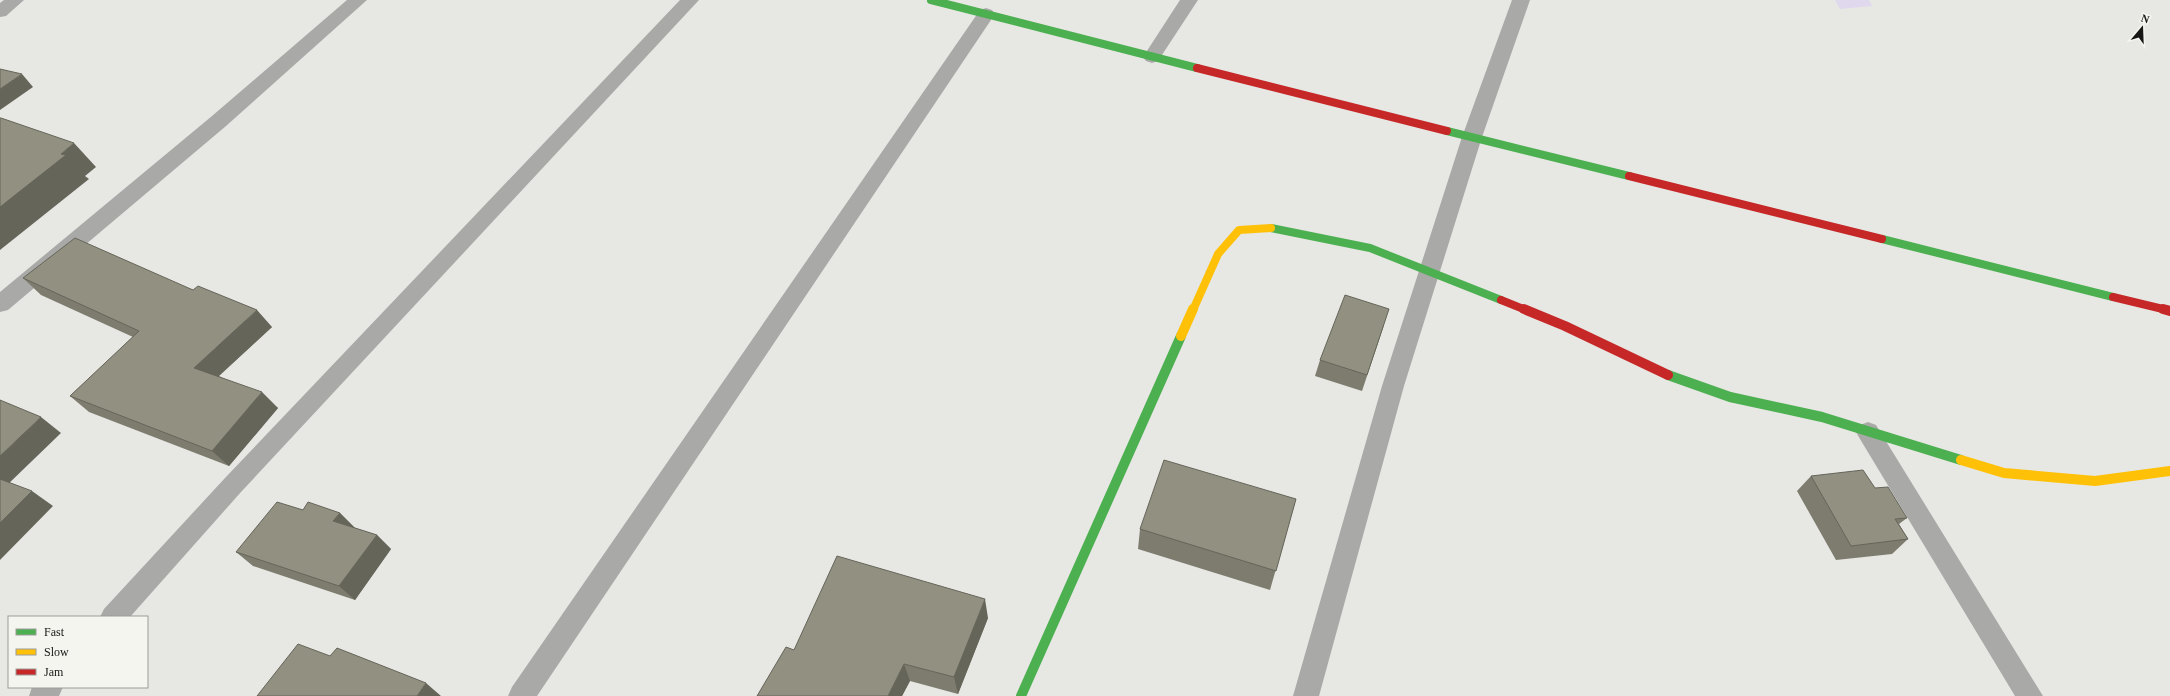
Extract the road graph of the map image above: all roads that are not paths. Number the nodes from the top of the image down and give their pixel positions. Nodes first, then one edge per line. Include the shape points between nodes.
1 (15, 0) edge
2 (358, 0) edge
3 (690, 0) edge
4 (931, 0) edge
5 (1189, 0) edge
6 (1521, 0) edge
7 (0, 12) edge
8 (986, 14) junction
9 (1152, 57) junction
10 (1472, 137) junction
11 (1428, 272) junction
12 (0, 304) edge
13 (2170, 311) edge
14 (1868, 432) junction
15 (2170, 471) edge
16 (114, 616) edge
17 (49, 688) edge
18 (42, 696) edge
19 (521, 696) edge
20 (1021, 696) edge
21 (1306, 696) edge
22 (2030, 696) edge

1 - 7 street
2 - 12 street via 219,121
3 - 16 street via 239,479
4 - 8 street
5 - 9 street
6 - 10 street
8 - 9 street
8 - 19 street
9 - 10 street
10 - 11 street
10 - 13 street
11 - 14 street via 1564,326 1657,371 1722,394 1822,417
11 - 20 street via 1370,248 1271,228 1239,230 1218,254
11 - 21 street via 1393,386
14 - 15 street via 2004,474 2095,481
14 - 22 street
17 - 18 street

